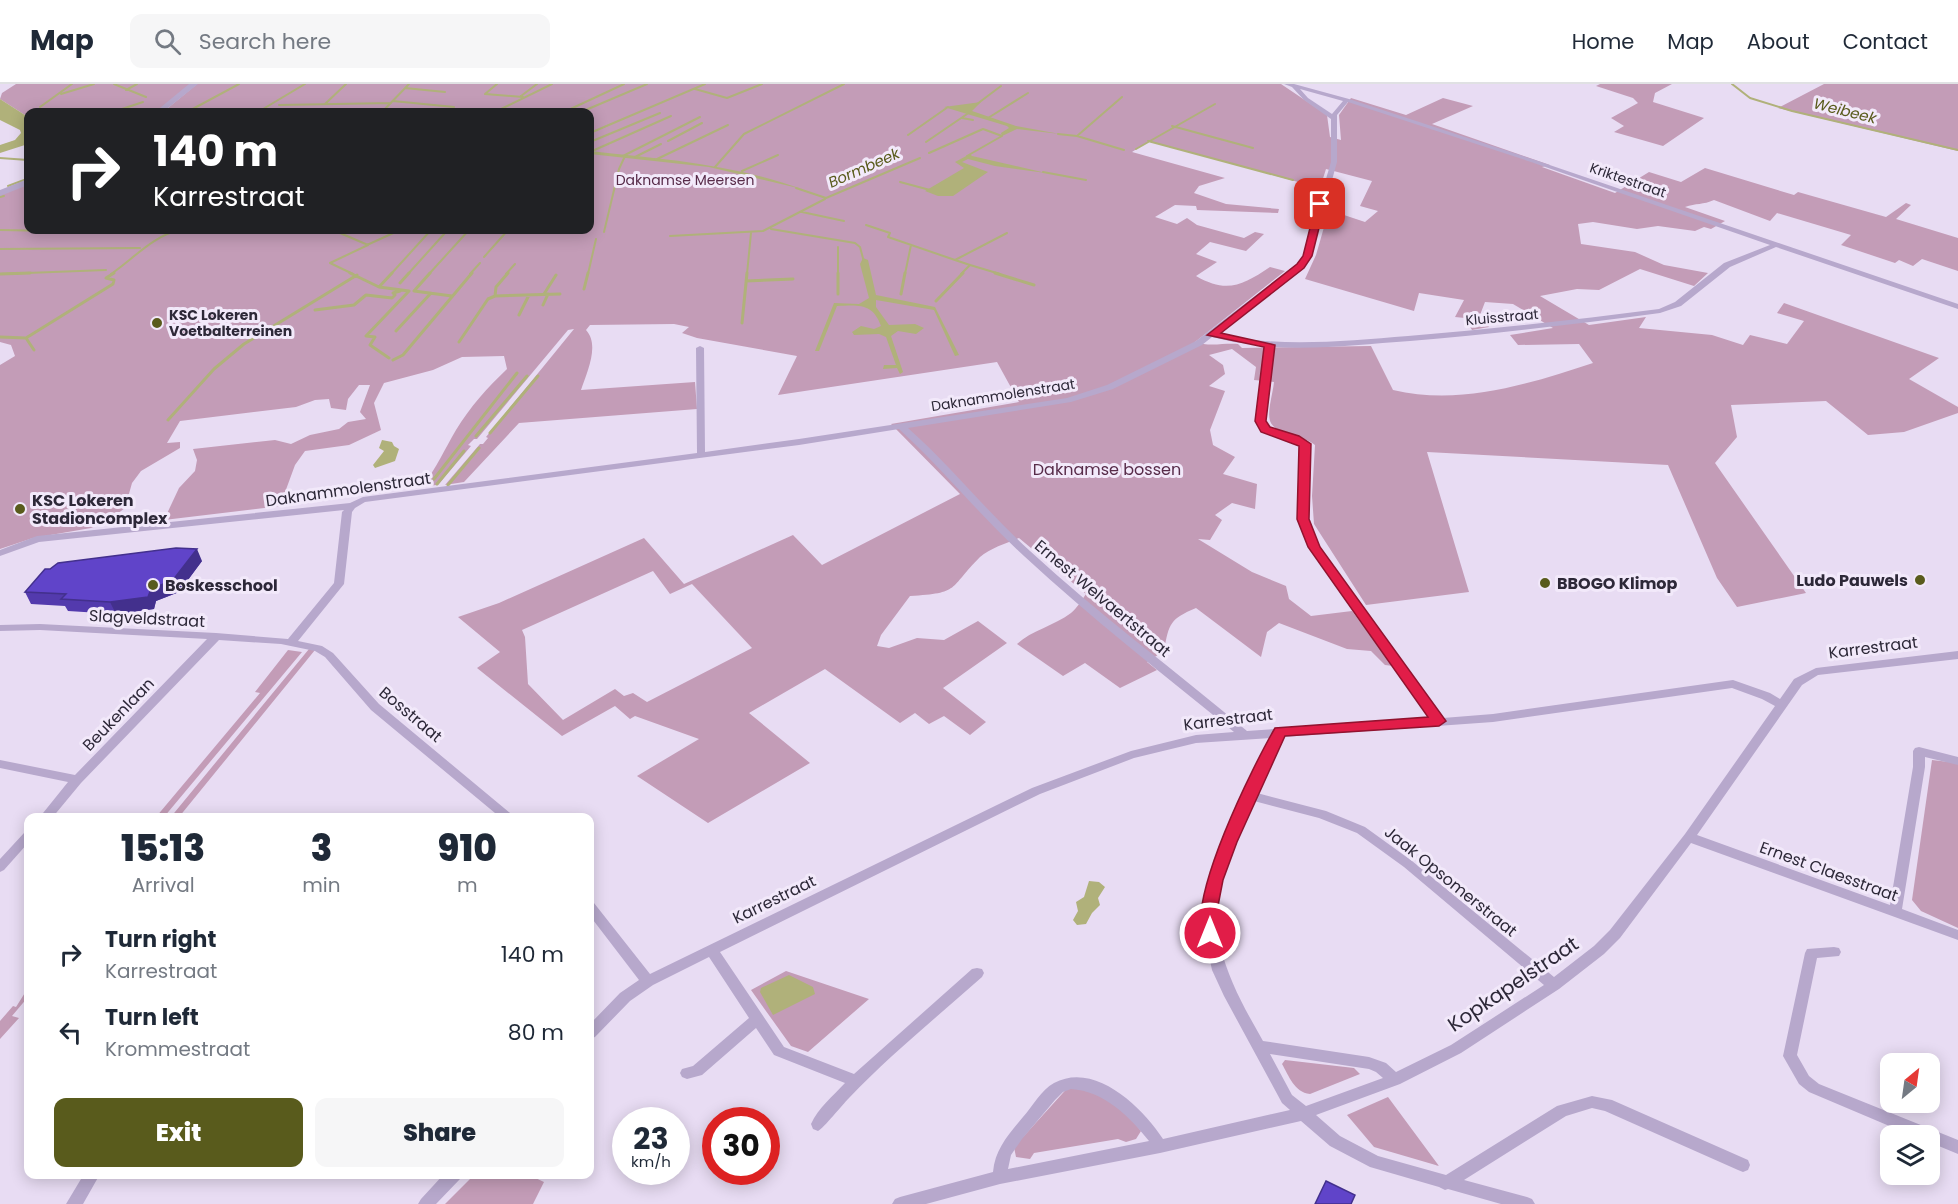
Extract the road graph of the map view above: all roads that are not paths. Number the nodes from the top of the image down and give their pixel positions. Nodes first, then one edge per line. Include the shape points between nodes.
1 (194, 84) edge
2 (1291, 85) edge
3 (1347, 100) junction
4 (164, 108) edge
5 (1335, 118) junction
6 (24, 184) edge
7 (0, 193) edge
8 (1775, 245) junction
9 (1958, 307) edge
10 (1212, 335) junction
11 (1270, 345) junction
12 (700, 348) dead end
13 (901, 426) junction
14 (701, 455) junction
15 (352, 506) junction
16 (0, 553) edge
17 (0, 628) edge
18 (216, 636) junction
19 (291, 642) junction
20 (1958, 655) edge
21 (1780, 705) junction
22 (1439, 721) junction
23 (1280, 731) junction
24 (1243, 734) junction
25 (1958, 761) edge
26 (0, 764) edge
27 (77, 780) junction
28 (1251, 796) junction
29 (49, 813) edge
30 (504, 813) edge
31 (1689, 837) junction
32 (24, 840) edge
33 (0, 867) edge
34 (594, 911) edge
35 (1895, 913) junction
36 (1958, 935) edge
37 (711, 950) junction
38 (1834, 952) dead end
39 (978, 973) dead end
40 (648, 981) junction
41 (1554, 986) junction
42 (756, 1020) junction
43 (594, 1029) edge
44 (1260, 1047) junction
45 (687, 1073) dead end
46 (1395, 1080) junction
47 (856, 1081) junction
48 (1302, 1114) junction
49 (818, 1124) dead end
50 (1160, 1146) junction
51 (1958, 1147) edge
52 (1743, 1165) dead end
53 (1000, 1177) junction
54 (90, 1179) edge
55 (450, 1179) edge
56 (1445, 1183) junction
57 (74, 1204) edge
58 (426, 1204) edge
59 (900, 1204) edge
60 (1527, 1204) edge

1 - 4 street
2 - 3 street, Kriktestraat
2 - 5 street
3 - 5 street
3 - 8 street, Kriktestraat
5 - 10 street, Daknammolenstraat via 1335,162 1307,256 1292,273
6 - 7 street
8 - 9 street, Kriktestraat
8 - 11 street, Kluisstraat via 1727,265 1678,304 1660,311 1521,329
10 - 11 street, Kluisstraat
10 - 13 street, Daknammolenstraat via 1094,394
11 - 22 street via 1260,421 1265,429 1305,444 1303,519 1314,547
12 - 14 street
13 - 14 street, Daknammolenstraat
13 - 24 street, Ernest Welvaertstraat via 1035,561
14 - 15 street, Daknammolenstraat via 363,500
15 - 16 street, Daknammolenstraat via 48,537
15 - 19 street via 347,512 339,584
17 - 18 street, Slagveldstraat
18 - 19 street, Slagveldstraat
18 - 27 street, Beukenlaan
19 - 30 street, Bosstraat via 325,651 375,707
20 - 21 street, Karrestraat via 1816,672 1798,682
21 - 22 street, Karrestraat via 1733,684 1492,718
21 - 31 street, Kopkapelstraat
22 - 23 street, Karrestraat
23 - 24 street, Karrestraat
23 - 28 street
24 - 37 street, Karrestraat via 1196,739 1142,752 1071,776
25 - 35 street via 1919,751
26 - 27 street
27 - 29 street, Beukenlaan
28 - 41 street, Jaak Opsomerstraat via 1322,814 1361,830 1408,864
28 - 44 street via 1218,871 1208,916 1219,970
31 - 35 street, Ernest Claesstraat
31 - 41 street, Kopkapelstraat via 1615,934
32 - 33 street
34 - 40 street
35 - 36 street, Ernest Claesstraat
37 - 40 street, Karrestraat
37 - 42 street
38 - 51 street via 1812,953 1790,1056 1804,1080 1814,1088
39 - 47 street
40 - 43 street, Karrestraat via 625,997
41 - 46 street, Kopkapelstraat via 1456,1049
42 - 45 street via 697,1071
42 - 47 street via 779,1051
44 - 46 street via 1369,1063
44 - 48 street via 1287,1099
46 - 48 street, Kopkapelstraat
47 - 49 street
48 - 50 street, Kopkapelstraat
48 - 56 street via 1353,1153
50 - 53 street, Kopkapelstraat
50 - 53 street via 1144,1124 1099,1088 1086,1082 1071,1082 1059,1087 1006,1147 1000,1161
52 - 56 street via 1607,1105 1592,1102 1562,1111
53 - 59 street, Kopkapelstraat
54 - 57 street
55 - 58 street
56 - 60 street

